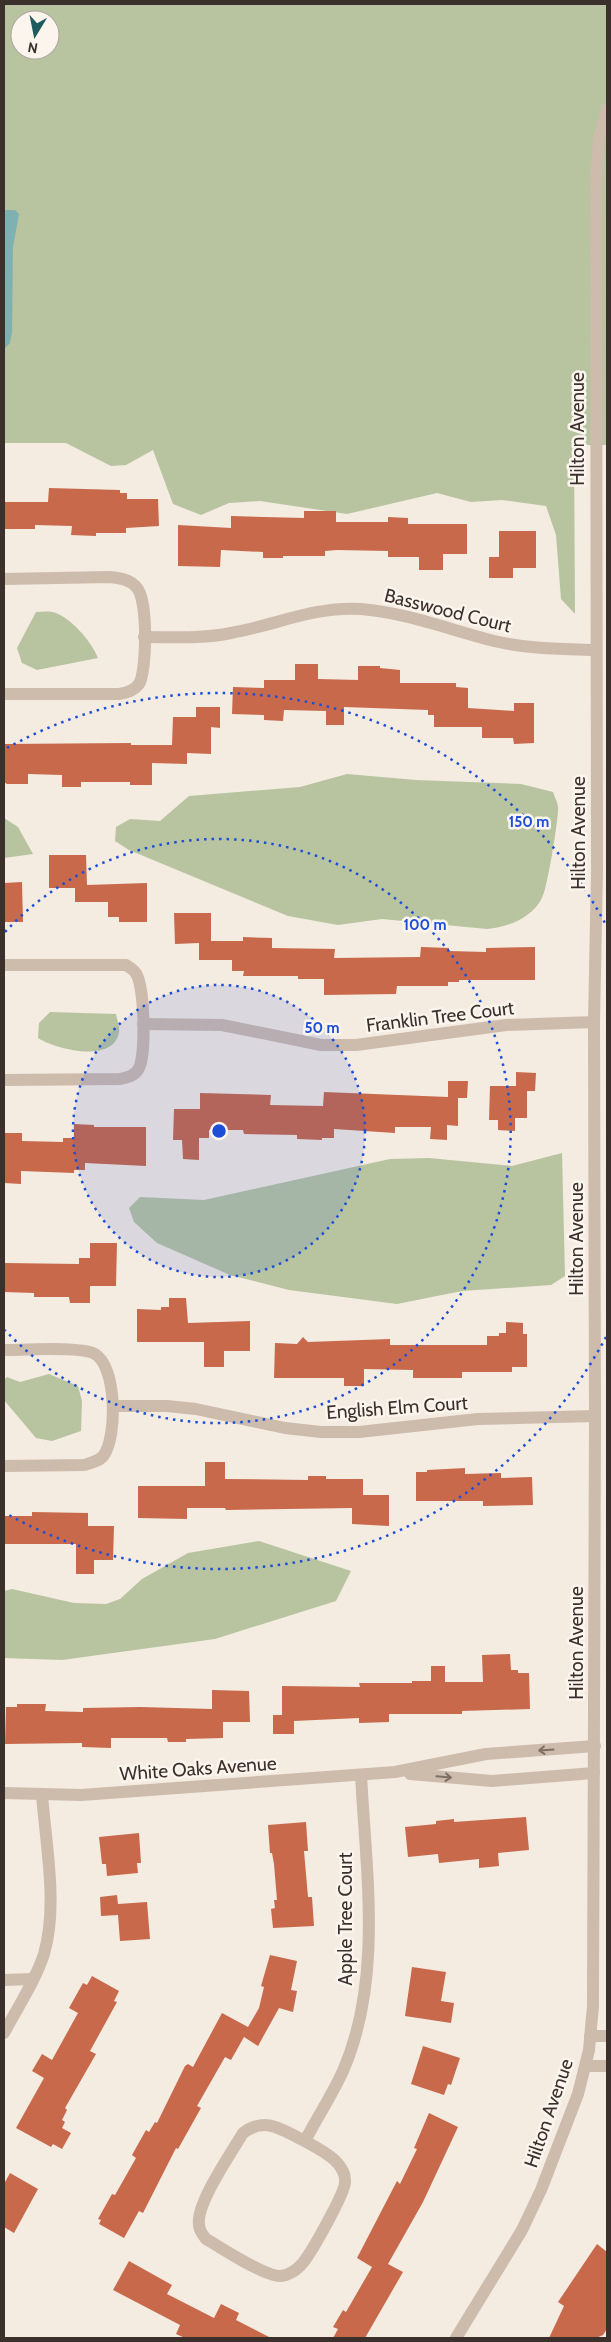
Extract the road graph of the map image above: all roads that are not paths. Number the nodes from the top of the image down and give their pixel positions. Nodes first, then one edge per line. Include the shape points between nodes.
1 (607, 109) edge
2 (4, 579) edge
3 (144, 637) junction
4 (596, 650) junction
5 (4, 694) edge
6 (4, 964) edge
7 (594, 1022) junction
8 (143, 1024) junction
9 (4, 1080) edge
10 (4, 1350) edge
11 (113, 1406) junction
12 (595, 1416) junction
13 (4, 1466) edge
14 (601, 1513) edge
15 (599, 1753) edge
16 (395, 1772) junction
17 (594, 1773) junction
18 (360, 1775) junction
19 (4, 1794) edge
20 (42, 1795) junction
21 (33, 1979) junction
22 (4, 1980) edge
23 (4, 2032) edge
24 (590, 2036) junction
25 (607, 2036) edge
26 (586, 2066) junction
27 (607, 2066) edge
28 (305, 2141) junction
29 (456, 2338) edge

1 - 4 street, Hilton Avenue via 599,140 596,176
2 - 3 street via 126,579 138,588 144,608
3 - 4 street, Basswood Court via 223,635 326,609 361,609 421,619 522,647
3 - 5 street via 143,671 138,684 129,692
4 - 7 street, Hilton Avenue
6 - 8 street via 126,965 136,972 141,984
7 - 8 street, Franklin Tree Court via 506,1025 356,1045 321,1045 222,1026
7 - 12 street, Hilton Avenue
8 - 9 street via 142,1054 139,1068 132,1076 120,1079
10 - 11 street via 80,1350 94,1353 102,1360 109,1376
11 - 12 street, English Elm Court via 196,1409 285,1428 321,1432 369,1431 495,1418
11 - 13 street via 104,1456 94,1462 84,1465
12 - 14 street, Hilton Avenue
14 - 15 street, Hilton Avenue
15 -> 16 street, White Oaks Avenue via 486,1754
15 - 17 street, Hilton Avenue
16 -> 17 street, White Oaks Avenue via 492,1781
16 - 18 street, White Oaks Avenue
17 - 24 street, Hilton Avenue via 595,1942
18 - 20 street, White Oaks Avenue
18 - 28 street, Apple Tree Court via 368,1922 364,1997 343,2071
19 - 20 street, White Oaks Avenue
20 - 21 street via 51,1910 43,1957
21 - 22 street
21 - 23 street
24 - 25 street
24 - 26 street, Hilton Avenue
26 - 27 street
26 - 29 street, Hilton Avenue via 541,2190 522,2230
28 - 28 street via 264,2124 253,2125 243,2133 202,2205 199,2231 206,2239 266,2273 290,2274 302,2264 345,2182 341,2168 330,2155

